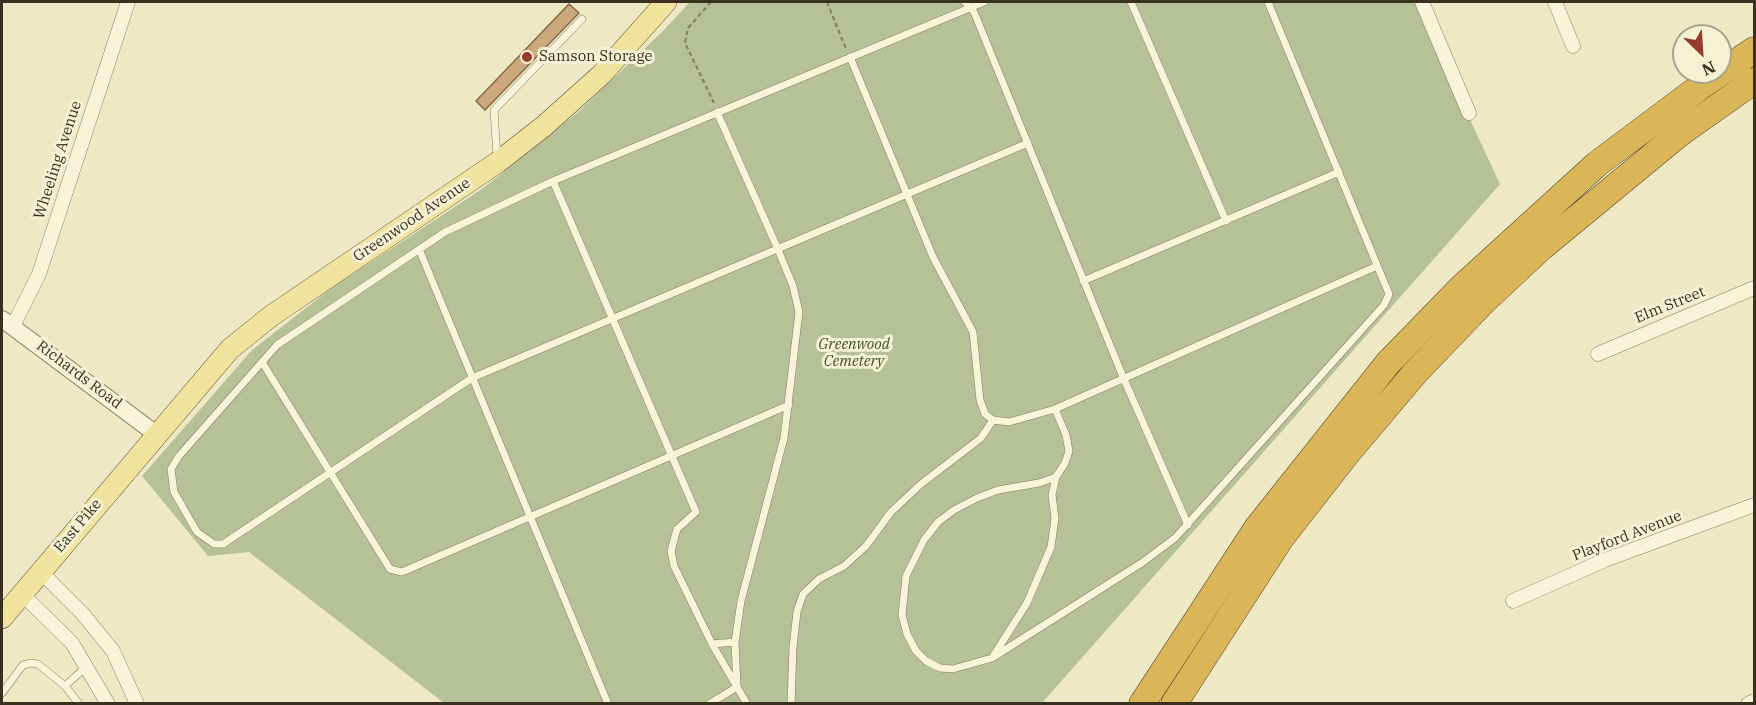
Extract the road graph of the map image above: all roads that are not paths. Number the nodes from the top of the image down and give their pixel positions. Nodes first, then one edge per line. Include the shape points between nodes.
1 (128, 2) edge
2 (984, 2) edge
3 (1131, 2) edge
4 (1268, 2) edge
5 (1422, 2) edge
6 (1555, 2) edge
7 (660, 4) edge
8 (968, 4) edge
9 (582, 19) dead end
10 (1573, 46) dead end
11 (1755, 50) edge
12 (850, 57) junction
13 (1755, 81) edge
14 (717, 112) junction
15 (1469, 113) dead end
16 (1028, 143) junction
17 (498, 162) junction
18 (1339, 172) junction
19 (553, 181) junction
20 (906, 193) junction
21 (1226, 221) junction
22 (777, 247) junction
23 (419, 249) junction
24 (1377, 266) junction
25 (1083, 281) junction
26 (1755, 288) edge
27 (612, 318) junction
28 (7, 322) edge
29 (1598, 354) dead end
30 (262, 362) junction
31 (1123, 377) junction
32 (472, 378) junction
33 (789, 405) junction
34 (1055, 409) junction
35 (993, 420) junction
36 (156, 434) junction
37 (671, 454) junction
38 (332, 473) junction
39 (1056, 477) junction
40 (1755, 505) edge
41 (531, 516) junction
42 (1188, 525) junction
43 (40, 571) junction
44 (22, 594) junction
45 (1513, 601) dead end
46 (2, 618) edge
47 (735, 642) junction
48 (712, 645) junction
49 (992, 657) junction
50 (87, 666) junction
51 (65, 686) junction
52 (737, 687) junction
53 (2, 693) edge
54 (1755, 701) edge
55 (79, 704) edge
56 (108, 704) edge
57 (137, 704) edge
58 (608, 704) edge
59 (709, 704) edge
60 (747, 704) edge
61 (791, 704) edge
62 (1142, 704) edge
63 (1174, 704) edge
64 (1748, 704) edge

1 - 28 street, Wheeling Avenue via 39,274
2 - 8 lane
3 - 21 lane
4 - 18 lane
5 - 15 street
6 - 10 street
7 - 17 main road, Greenwood Avenue via 602,74
8 - 12 lane
8 - 16 lane
9 - 17 lane via 494,110
11 - 62 highway via 1597,164 1462,287 1388,363 1257,528
12 - 14 lane
12 - 20 lane
13 - 63 highway via 1679,134 1542,247 1415,373 1281,538
14 - 19 lane
14 - 22 lane
16 - 20 lane
16 - 25 lane
17 - 36 main road, Greenwood Avenue via 271,316 230,349
18 - 21 lane
18 - 24 lane
19 - 23 lane via 470,219
19 - 27 lane
20 - 22 lane
20 - 35 lane via 933,257 973,332 980,400 985,414
21 - 25 lane
22 - 27 lane
22 - 33 lane via 799,312
23 - 30 lane via 277,345
23 - 32 lane
24 - 31 lane
24 - 42 lane via 1389,294 1384,305
25 - 31 lane
26 - 29 street, Elm Street
27 - 32 lane
27 - 37 lane
28 - 36 street, Richards Road
30 - 38 lane
30 - 38 lane via 171,469 174,492 192,525 205,539 223,544
31 - 34 lane
31 - 42 lane
32 - 38 lane
32 - 41 lane
33 - 37 lane
33 - 47 lane via 741,601
34 - 35 lane via 1009,422
34 - 39 lane via 1069,451
35 - 61 lane via 981,438 891,512 866,546 803,594 793,648
36 - 43 main road, East Pike
37 - 41 lane
37 - 48 lane via 696,512 677,529 671,551 674,566
38 - 41 lane via 390,569 402,572
39 - 49 lane via 1051,547 1027,603
39 - 49 lane via 999,490 954,510 924,540 906,576 902,615 907,634 926,661 954,669
40 - 45 street, Playford Avenue via 1605,560
41 - 58 lane
42 - 49 lane via 1143,562
43 - 44 main road, East Pike
43 - 57 street via 113,651
44 - 46 main road, East Pike
44 - 50 street via 72,643
47 - 48 lane
47 - 52 lane
48 - 52 lane
50 - 51 lane
50 - 56 street
51 - 53 lane via 38,664 31,663 23,665
51 - 55 lane
52 - 59 lane
52 - 60 lane
54 - 64 street

